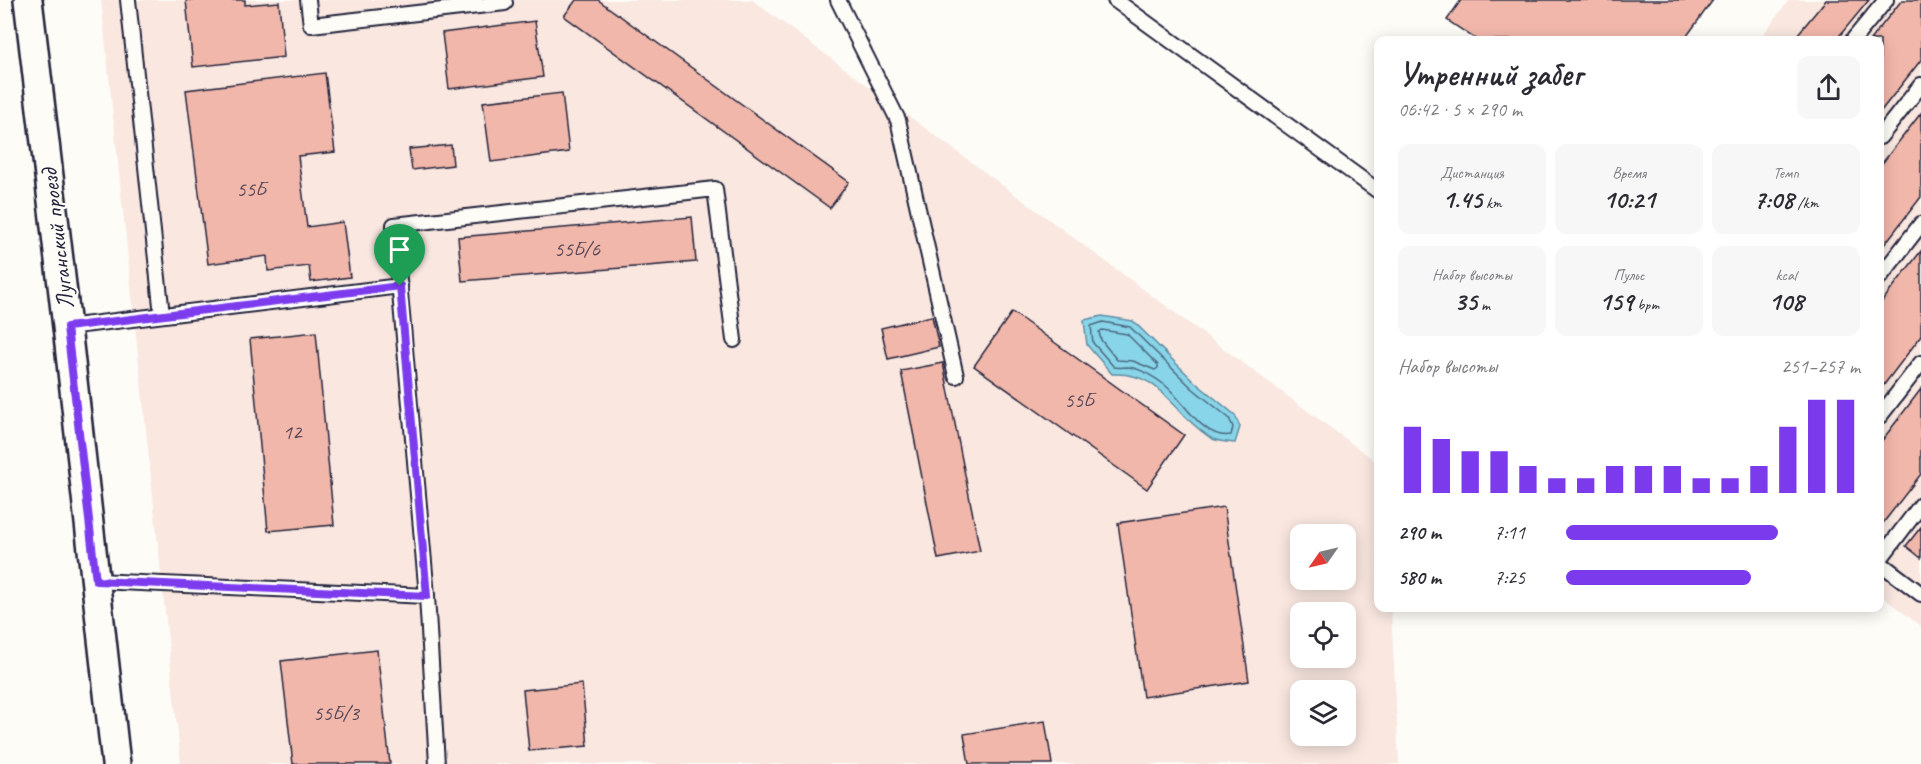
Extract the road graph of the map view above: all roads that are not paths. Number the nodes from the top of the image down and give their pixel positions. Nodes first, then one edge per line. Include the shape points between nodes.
1 (28, 0) edge
2 (128, 0) edge
3 (308, 0) edge
4 (838, 0) edge
5 (1115, 0) edge
6 (1886, 0) edge
7 (505, 3) dead end
8 (1856, 36) edge
9 (1921, 85) edge
10 (1884, 132) edge
11 (1374, 188) edge
12 (1921, 224) edge
13 (1884, 272) edge
14 (400, 286) junction
15 (162, 315) junction
16 (67, 327) junction
17 (734, 339) dead end
18 (1921, 363) edge
19 (956, 376) dead end
20 (1884, 411) edge
21 (1921, 505) edge
22 (1884, 556) edge
23 (1884, 564) edge
24 (96, 581) junction
25 (1921, 594) edge
26 (427, 596) junction
27 (116, 764) edge
28 (437, 764) edge

1 - 16 street, Луганский проезд
2 - 15 lane
3 - 7 lane via 311,25
4 - 19 lane via 898,120
5 - 11 lane
6 - 8 lane
9 - 10 lane
12 - 13 lane
14 - 15 lane
14 - 17 lane via 394,225 715,189
14 - 26 lane
15 - 16 lane
16 - 24 street, Луганский проезд
18 - 20 lane
21 - 22 lane
23 - 25 lane
24 - 26 lane
24 - 27 street, Луганский проезд
26 - 28 lane

